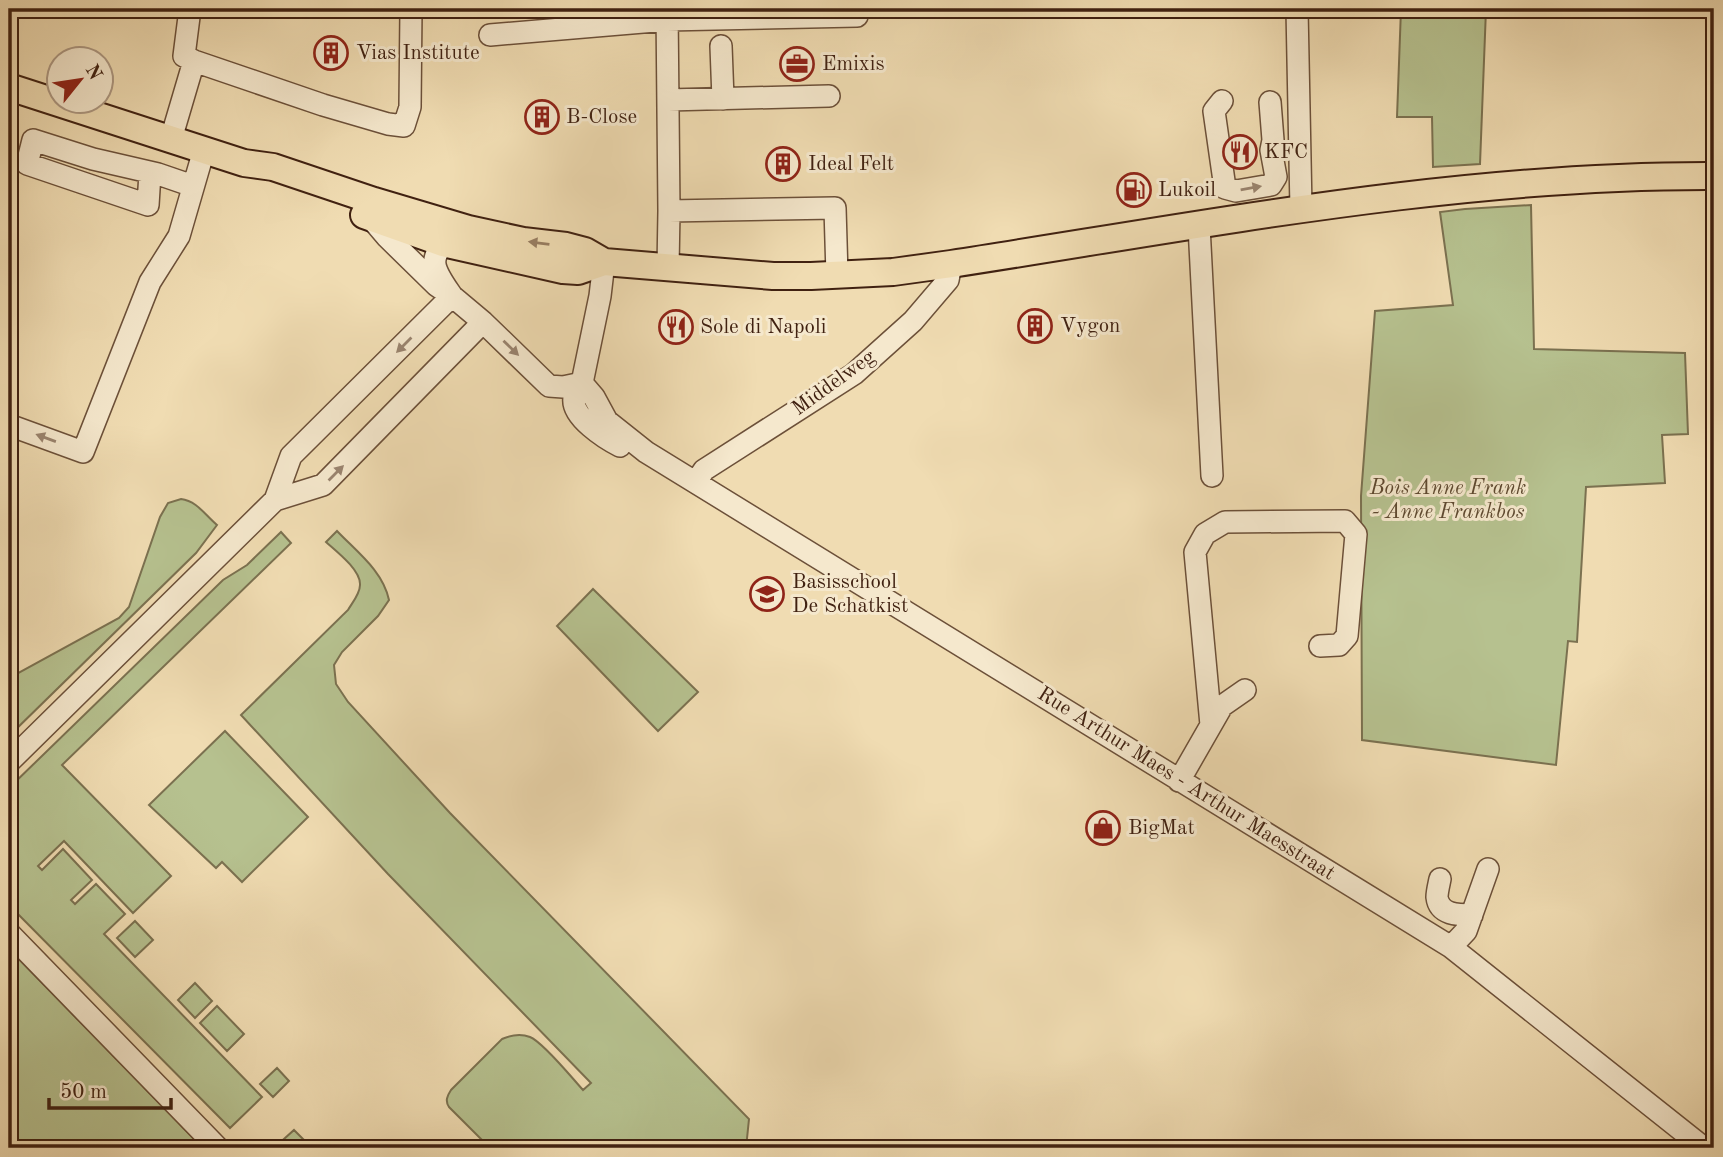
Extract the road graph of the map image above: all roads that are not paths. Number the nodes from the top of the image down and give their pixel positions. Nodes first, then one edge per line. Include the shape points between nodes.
1 (190, 9) edge
2 (411, 9) edge
3 (857, 9) edge
4 (1297, 9) edge
5 (667, 14) edge
6 (720, 14) edge
7 (490, 35) dead end
8 (721, 46) dead end
9 (194, 61) junction
10 (9, 87) edge
11 (829, 96) dead end
12 (723, 99) junction
13 (668, 100) junction
14 (1222, 100) dead end
15 (1270, 102) dead end
16 (171, 139) junction
17 (204, 150) junction
18 (244, 163) junction
19 (150, 173) junction
20 (1714, 176) edge
21 (193, 186) junction
22 (1301, 209) junction
23 (669, 211) junction
24 (370, 217) junction
25 (1199, 226) junction
26 (468, 229) junction
27 (443, 243) junction
28 (604, 262) junction
29 (951, 264) junction
30 (668, 268) junction
31 (837, 275) junction
32 (452, 296) junction
33 (483, 322) junction
34 (582, 383) junction
35 (9, 425) edge
36 (1212, 476) dead end
37 (696, 482) junction
38 (275, 500) junction
39 (1320, 646) dead end
40 (1245, 690) dead end
41 (1211, 725) junction
42 (9, 762) edge
43 (1179, 780) junction
44 (1488, 869) dead end
45 (1440, 879) dead end
46 (1472, 915) junction
47 (9, 933) edge
48 (1451, 947) junction
49 (218, 1148) edge
50 (1704, 1148) edge

1 - 9 street via 184,56
2 - 9 street via 410,107 404,126 323,105
3 - 6 street via 858,16
4 - 22 street
5 - 6 street
5 - 7 street
5 - 13 street
8 - 12 street
9 - 16 street
10 - 16 main road
11 - 12 street
12 - 13 street
13 - 23 street
14 -> 15 street via 1214,111 1225,188 1236,191 1271,185 1276,177
16 - 17 main road
17 - 18 main road
17 - 21 street
18 - 24 main road
18 - 26 main road via 273,167
19 - 19 street via 33,140 27,164 148,205
19 - 21 street
20 - 22 main road via 1530,183
21 -> 35 street via 179,236 150,282 83,452
22 - 25 main road
23 - 30 street
23 - 31 street via 835,208
24 - 27 main road
24 - 32 street
25 - 29 main road
25 - 36 street
26 - 27 street
28 -> 26 main road via 566,246
27 - 28 main road via 562,270 578,271
27 - 32 street via 433,262
28 - 30 main road
28 - 34 street, Rue Arthur Maes - Arthur Maesstraat
29 - 31 main road
29 - 37 street, Middelweg via 948,280 913,321 855,374 704,470
30 - 31 main road
32 - 33 street
32 -> 38 street via 291,456
33 -> 34 street via 549,386
38 -> 33 street via 323,485
34 - 37 street, Rue Arthur Maes - Arthur Maesstraat via 574,405 589,426 618,446 646,452
37 - 43 street, Rue Arthur Maes - Arthur Maesstraat
38 - 42 street
39 - 41 street via 1339,645 1347,636 1356,534 1345,522 1225,522 1205,534 1195,552
40 - 41 street via 1222,706
41 - 43 street
43 - 48 street, Rue Arthur Maes - Arthur Maesstraat
44 - 46 street
45 - 46 street via 1437,898 1441,906 1454,915
46 - 48 street via 1466,931
47 - 49 street
48 - 50 street, Rue Arthur Maes - Arthur Maesstraat

